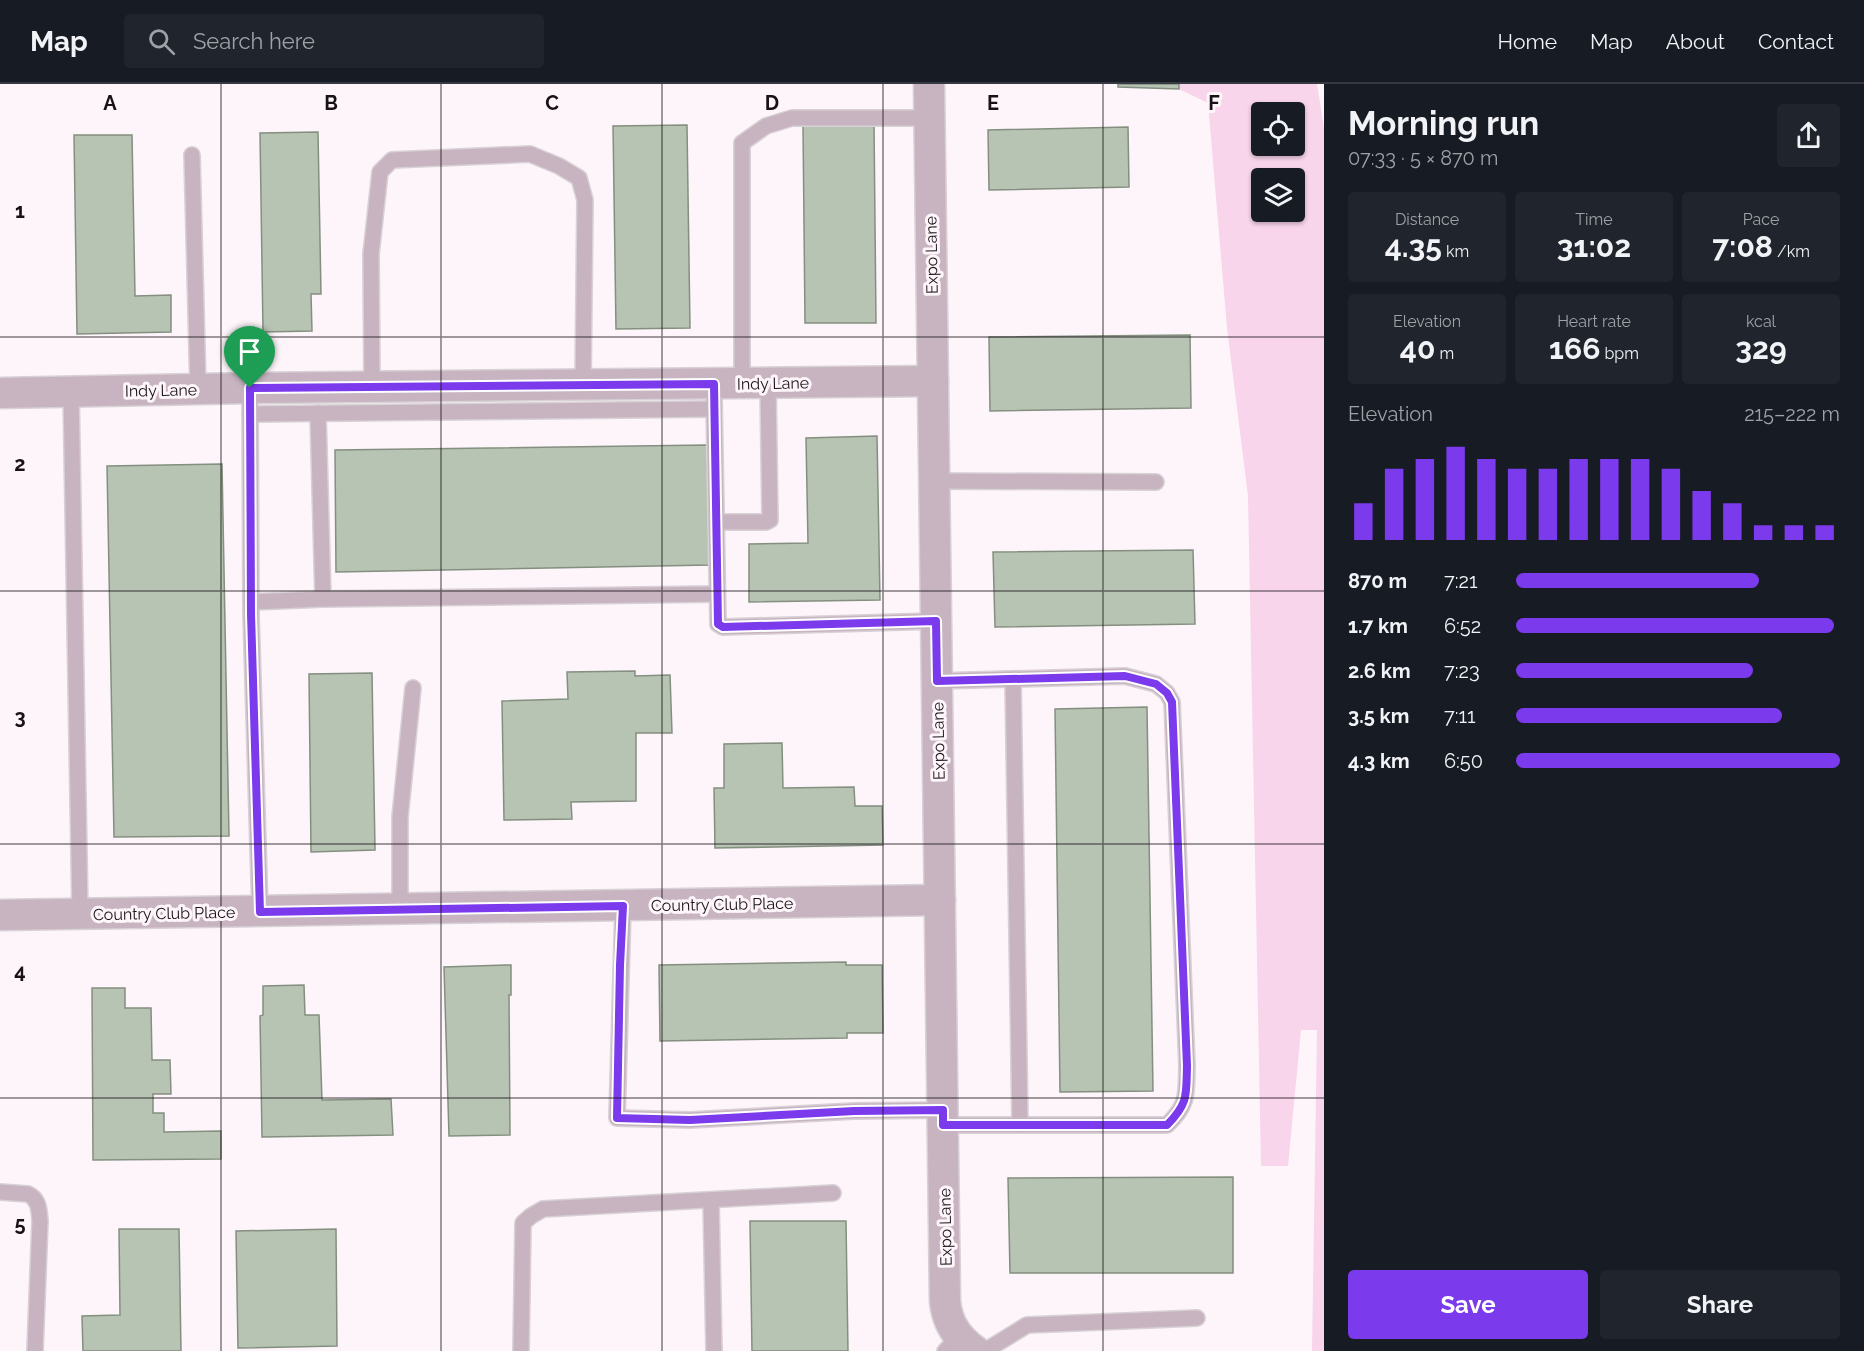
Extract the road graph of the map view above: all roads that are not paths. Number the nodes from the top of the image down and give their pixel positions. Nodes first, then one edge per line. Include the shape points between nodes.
1 (929, 84) edge
2 (929, 118) junction
3 (192, 154) dead end
4 (933, 381) junction
5 (583, 386) junction
6 (372, 387) junction
7 (198, 389) junction
8 (734, 390) junction
9 (72, 391) junction
10 (0, 393) edge
11 (250, 401) junction
12 (318, 413) junction
13 (934, 481) junction
14 (1156, 482) dead end
15 (716, 522) junction
16 (717, 594) junction
17 (323, 599) junction
18 (251, 602) junction
19 (936, 621) junction
20 (1013, 679) junction
21 (937, 681) junction
22 (413, 688) dead end
23 (940, 900) junction
24 (623, 906) junction
25 (400, 909) junction
26 (260, 912) junction
27 (80, 914) junction
28 (0, 915) edge
29 (943, 1117) junction
30 (1020, 1125) junction
31 (0, 1192) edge
32 (833, 1193) dead end
33 (711, 1200) junction
34 (1197, 1318) dead end
35 (960, 1346) edge
36 (34, 1351) edge
37 (521, 1351) edge
38 (714, 1351) edge
39 (985, 1351) edge

1 - 2 street, Expo Lane
2 - 4 street, Expo Lane
2 - 8 lane via 792,118 766,126 742,143
3 - 7 lane
4 - 8 street, Indy Lane
4 - 13 street, Expo Lane
5 - 6 street, Indy Lane
5 - 6 lane via 585,200 579,178 530,154 392,160 380,172 371,254
5 - 8 street, Indy Lane
6 - 11 street, Indy Lane
7 - 9 street, Indy Lane
7 - 11 street, Indy Lane
8 - 12 lane
8 - 15 lane
8 - 15 lane via 770,520
9 - 10 street, Indy Lane
9 - 27 lane
11 - 12 lane
11 - 18 lane
12 - 17 lane
13 - 14 lane
13 - 19 street, Expo Lane
15 - 16 lane
16 - 17 lane
16 - 19 lane via 717,620 723,627
17 - 18 lane
18 - 26 lane
19 - 21 street, Expo Lane
20 - 21 lane
20 - 30 lane
20 - 30 lane via 1125,676 1156,684 1172,702 1187,1066 1186,1100 1167,1125
21 - 23 street, Expo Lane
22 - 25 lane via 400,817
23 - 24 street, Country Club Place
23 - 29 street, Expo Lane
24 - 25 street, Country Club Place
24 - 29 lane via 617,1118 690,1120 854,1111
25 - 26 street, Country Club Place
26 - 27 street, Country Club Place
27 - 28 street, Country Club Place
29 - 30 lane
29 - 35 street, Expo Lane via 945,1300
31 - 36 lane via 32,1195 37,1202 40,1221
32 - 33 lane
33 - 37 lane via 543,1209 531,1216 523,1224 522,1232
33 - 38 lane
34 - 39 lane via 1027,1325

